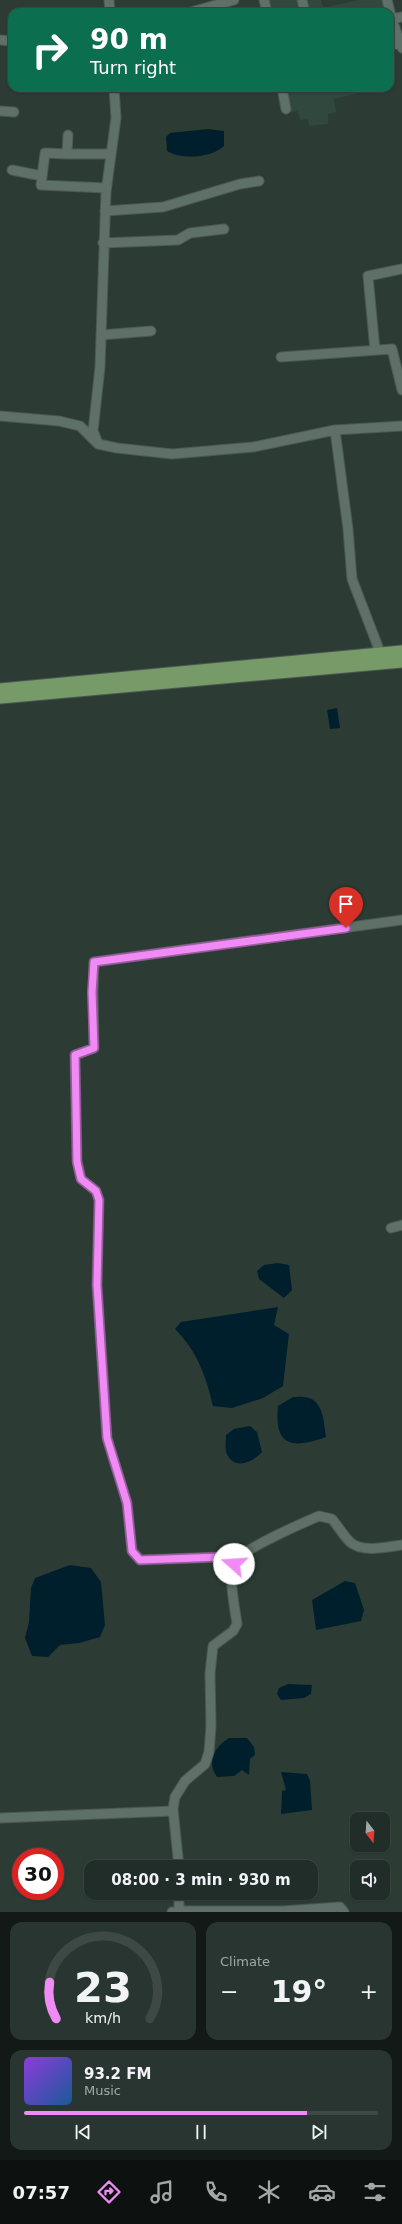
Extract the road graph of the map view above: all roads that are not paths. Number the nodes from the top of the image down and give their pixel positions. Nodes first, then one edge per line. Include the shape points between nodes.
1 (234, 0) edge
2 (205, 8) edge
3 (394, 26) edge
4 (401, 45) edge
5 (114, 92) edge
6 (283, 92) edge
7 (286, 109) dead end
8 (0, 111) edge
9 (14, 112) dead end
10 (68, 135) dead end
11 (67, 154) junction
12 (111, 154) junction
13 (12, 170) dead end
14 (42, 176) junction
15 (259, 181) dead end
16 (106, 188) junction
17 (105, 211) junction
18 (224, 229) dead end
19 (103, 243) junction
20 (402, 269) edge
21 (151, 331) dead end
22 (101, 335) junction
23 (375, 350) junction
24 (281, 357) dead end
25 (402, 390) edge
26 (0, 416) edge
27 (402, 426) edge
28 (336, 430) junction
29 (98, 444) junction
30 (402, 651) edge
31 (380, 657) junction
32 (402, 662) edge
33 (0, 689) edge
34 (0, 698) edge
35 (402, 920) edge
36 (402, 1225) edge
37 (391, 1228) dead end
38 (402, 1545) edge
39 (234, 1564) junction
40 (173, 1811) junction
41 (0, 1818) edge
42 (177, 1860) edge
43 (178, 1900) edge
44 (175, 1912) edge
45 (344, 1912) edge

1 - 2 street
3 - 4 street
5 - 12 street via 116,118
6 - 7 street
8 - 9 street
10 - 11 street
11 - 12 street
11 - 14 street via 45,154
12 - 16 street
13 - 14 street
14 - 16 street via 41,185
15 - 17 street via 240,184 163,208
16 - 17 street
17 - 19 street
18 - 19 street via 190,233 178,240
19 - 22 street
20 - 23 street via 368,276
21 - 22 street
22 - 29 street via 93,431
23 - 24 street
23 - 25 street via 392,349
26 - 29 street via 59,421 80,426
27 - 28 street
28 - 29 street via 253,446 172,454
28 - 31 street via 352,580
30 - 31 main road
31 - 32 main road
31 - 33 main road
31 - 34 main road
35 - 39 street via 94,962 94,1048 75,1055 77,1162 81,1179 96,1191 99,1200 97,1285 107,1438 127,1503 132,1551 140,1560 221,1557
36 - 37 street
38 - 39 street via 375,1548 357,1546 346,1538 332,1519 319,1516 245,1552
39 - 40 street via 232,1571 237,1624 234,1631 213,1646 209,1752 205,1764 185,1781 175,1797
40 - 41 street
40 - 42 street
43 - 44 street
44 - 45 street via 283,1911 340,1907

